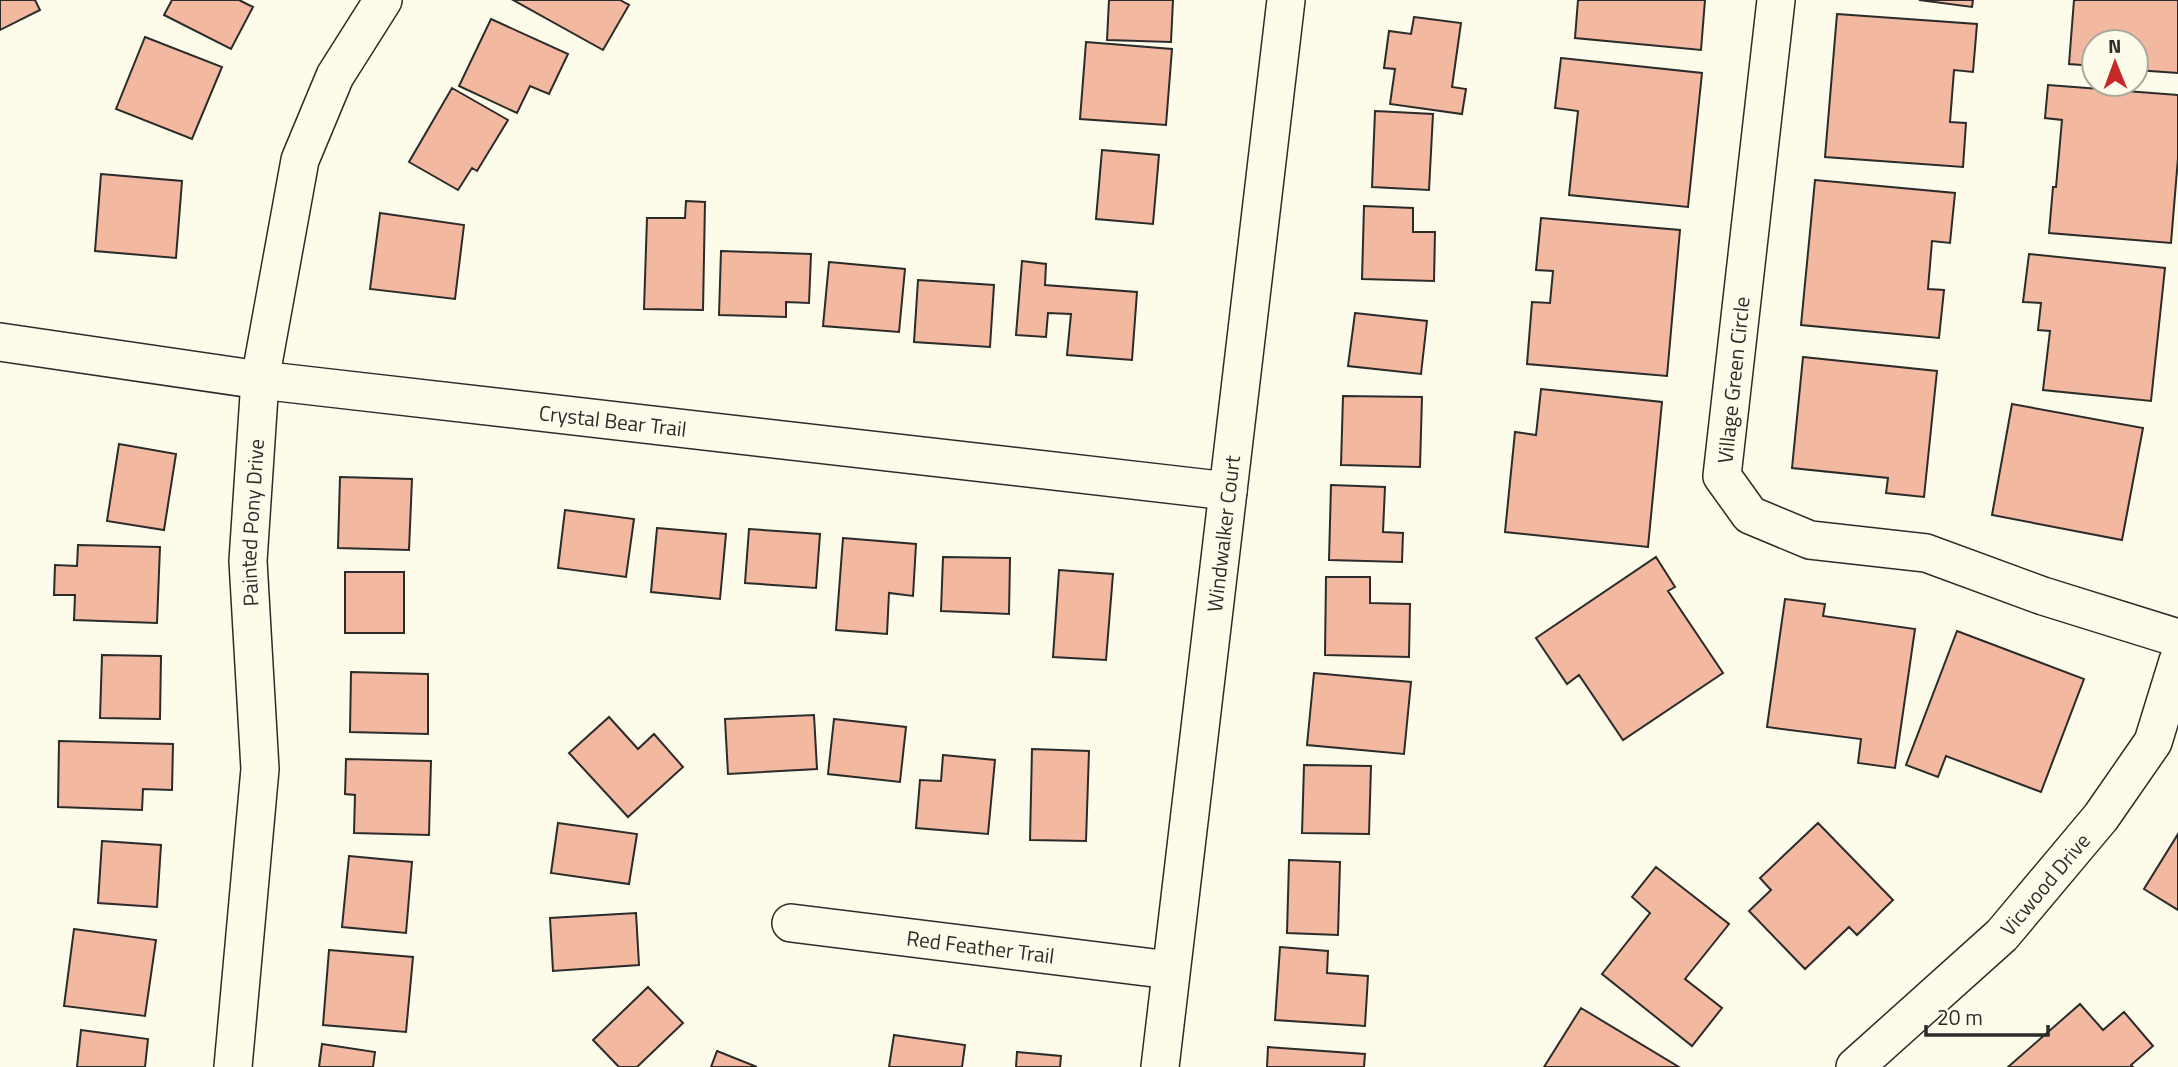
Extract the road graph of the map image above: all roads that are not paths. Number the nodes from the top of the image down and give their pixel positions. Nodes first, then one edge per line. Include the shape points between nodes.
1 (383, 0) edge
2 (1286, 0) edge
3 (1776, 0) edge
4 (0, 342) edge
5 (260, 380) junction
6 (1228, 491) junction
7 (2178, 638) edge
8 (2178, 661) edge
9 (791, 923) dead end
10 (1170, 970) junction
11 (233, 1067) edge
12 (1160, 1067) edge
13 (1855, 1067) edge

1 - 5 street, Painted Pony Drive via 335,76 300,160
2 - 6 street, Windwalker Court
3 - 7 street, Village Green Circle via 1722,476 1750,515 1810,540 1926,553
4 - 5 street, Crystal Bear Trail
5 - 6 street, Crystal Bear Trail
5 - 11 street, Painted Pony Drive via 248,561 260,769
6 - 10 street, Windwalker Court
8 - 13 street, Vicwood Drive via 2153,742 2101,817 2002,935
9 - 10 street, Red Feather Trail
10 - 12 street, Windwalker Court

